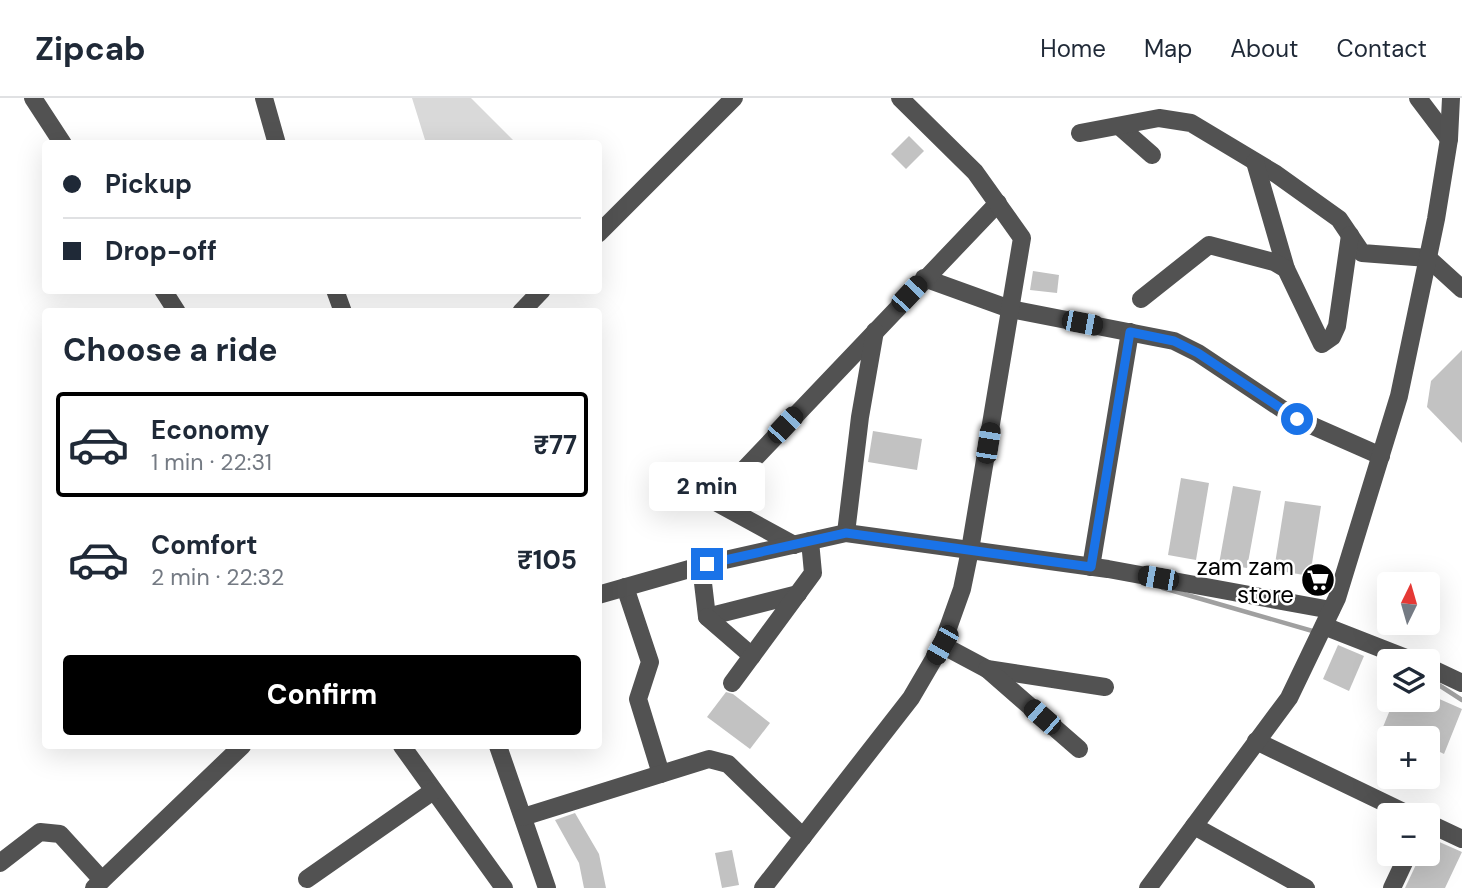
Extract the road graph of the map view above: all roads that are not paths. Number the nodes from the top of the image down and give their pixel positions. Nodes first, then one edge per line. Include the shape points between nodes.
1 (33, 98) edge
2 (257, 98) edge
3 (264, 98) edge
4 (734, 98) edge
5 (900, 98) edge
6 (1418, 98) edge
7 (1451, 98) edge
8 (268, 117) junction
9 (1119, 126) junction
10 (1080, 134) dead end
11 (1450, 139) junction
12 (60, 140) edge
13 (276, 140) edge
14 (1152, 155) dead end
15 (1255, 162) junction
16 (998, 204) junction
17 (602, 230) edge
18 (1350, 235) junction
19 (1428, 258) junction
20 (1286, 269) junction
21 (924, 278) junction
22 (1462, 289) edge
23 (538, 294) edge
24 (1141, 299) dead end
25 (525, 308) edge
26 (1010, 309) junction
27 (874, 331) junction
28 (1130, 332) junction
29 (1381, 456) junction
30 (670, 477) dead end
31 (714, 501) junction
32 (846, 533) junction
33 (802, 543) junction
34 (970, 550) junction
35 (701, 566) junction
36 (1091, 567) junction
37 (625, 587) junction
38 (602, 594) edge
39 (797, 594) junction
40 (707, 617) junction
41 (1328, 618) junction
42 (942, 645) junction
43 (1390, 649) edge
44 (752, 656) junction
45 (988, 669) junction
46 (1440, 673) edge
47 (732, 683) dead end
48 (1462, 683) edge
49 (1105, 687) dead end
50 (1256, 741) junction
51 (239, 749) edge
52 (404, 749) edge
53 (499, 749) edge
54 (1079, 749) dead end
55 (661, 774) junction
56 (433, 791) junction
57 (1385, 803) edge
58 (523, 817) junction
59 (1194, 826) junction
60 (1440, 829) edge
61 (803, 837) junction
62 (1462, 839) edge
63 (0, 863) edge
64 (1402, 866) edge
65 (307, 879) dead end
66 (98, 884) edge
67 (504, 888) edge
68 (547, 888) edge
69 (763, 888) edge
70 (1148, 888) edge
71 (1306, 888) edge
72 (1392, 888) edge

1 - 12 street
2 - 8 street
3 - 8 street
4 - 17 street
5 - 16 street via 975,172
6 - 11 street
7 - 11 street
8 - 13 street
9 - 10 street
9 - 14 street
9 - 15 street via 1159,118 1191,123
11 - 19 street
15 - 18 street via 1339,219
15 - 20 street
16 - 21 street
16 - 26 street via 1022,238
18 - 19 street via 1362,253
18 - 20 street via 1336,326 1332,337 1322,344
19 - 22 street
19 - 29 street via 1399,396
20 - 24 street via 1209,245
21 - 26 street
21 - 27 street
23 - 25 street
26 - 28 street
26 - 34 street
27 - 31 street
27 - 32 street
28 - 29 street via 1174,341 1297,419
28 - 36 street
29 - 41 street
30 - 31 street
31 - 33 street
32 - 33 street
32 - 34 street
33 - 35 street
33 - 39 street via 813,573
34 - 36 street
34 - 42 street
35 - 37 street
35 - 40 street
36 - 41 street
37 - 38 street
37 - 55 street via 650,662 638,699
39 - 40 street
39 - 44 street
40 - 44 street
41 - 43 street
41 - 50 street via 1289,698
42 - 45 street
42 - 61 street via 911,698
44 - 47 street
45 - 49 street
45 - 54 street
46 - 48 street
50 - 57 street
50 - 59 street
51 - 66 street
52 - 56 street
53 - 58 street
55 - 58 street
55 - 61 street via 709,758 728,764
56 - 65 street
56 - 67 street
58 - 68 street
59 - 70 street
59 - 71 street
60 - 62 street
61 - 69 street
63 - 66 street via 40,832 60,834
64 - 72 street

